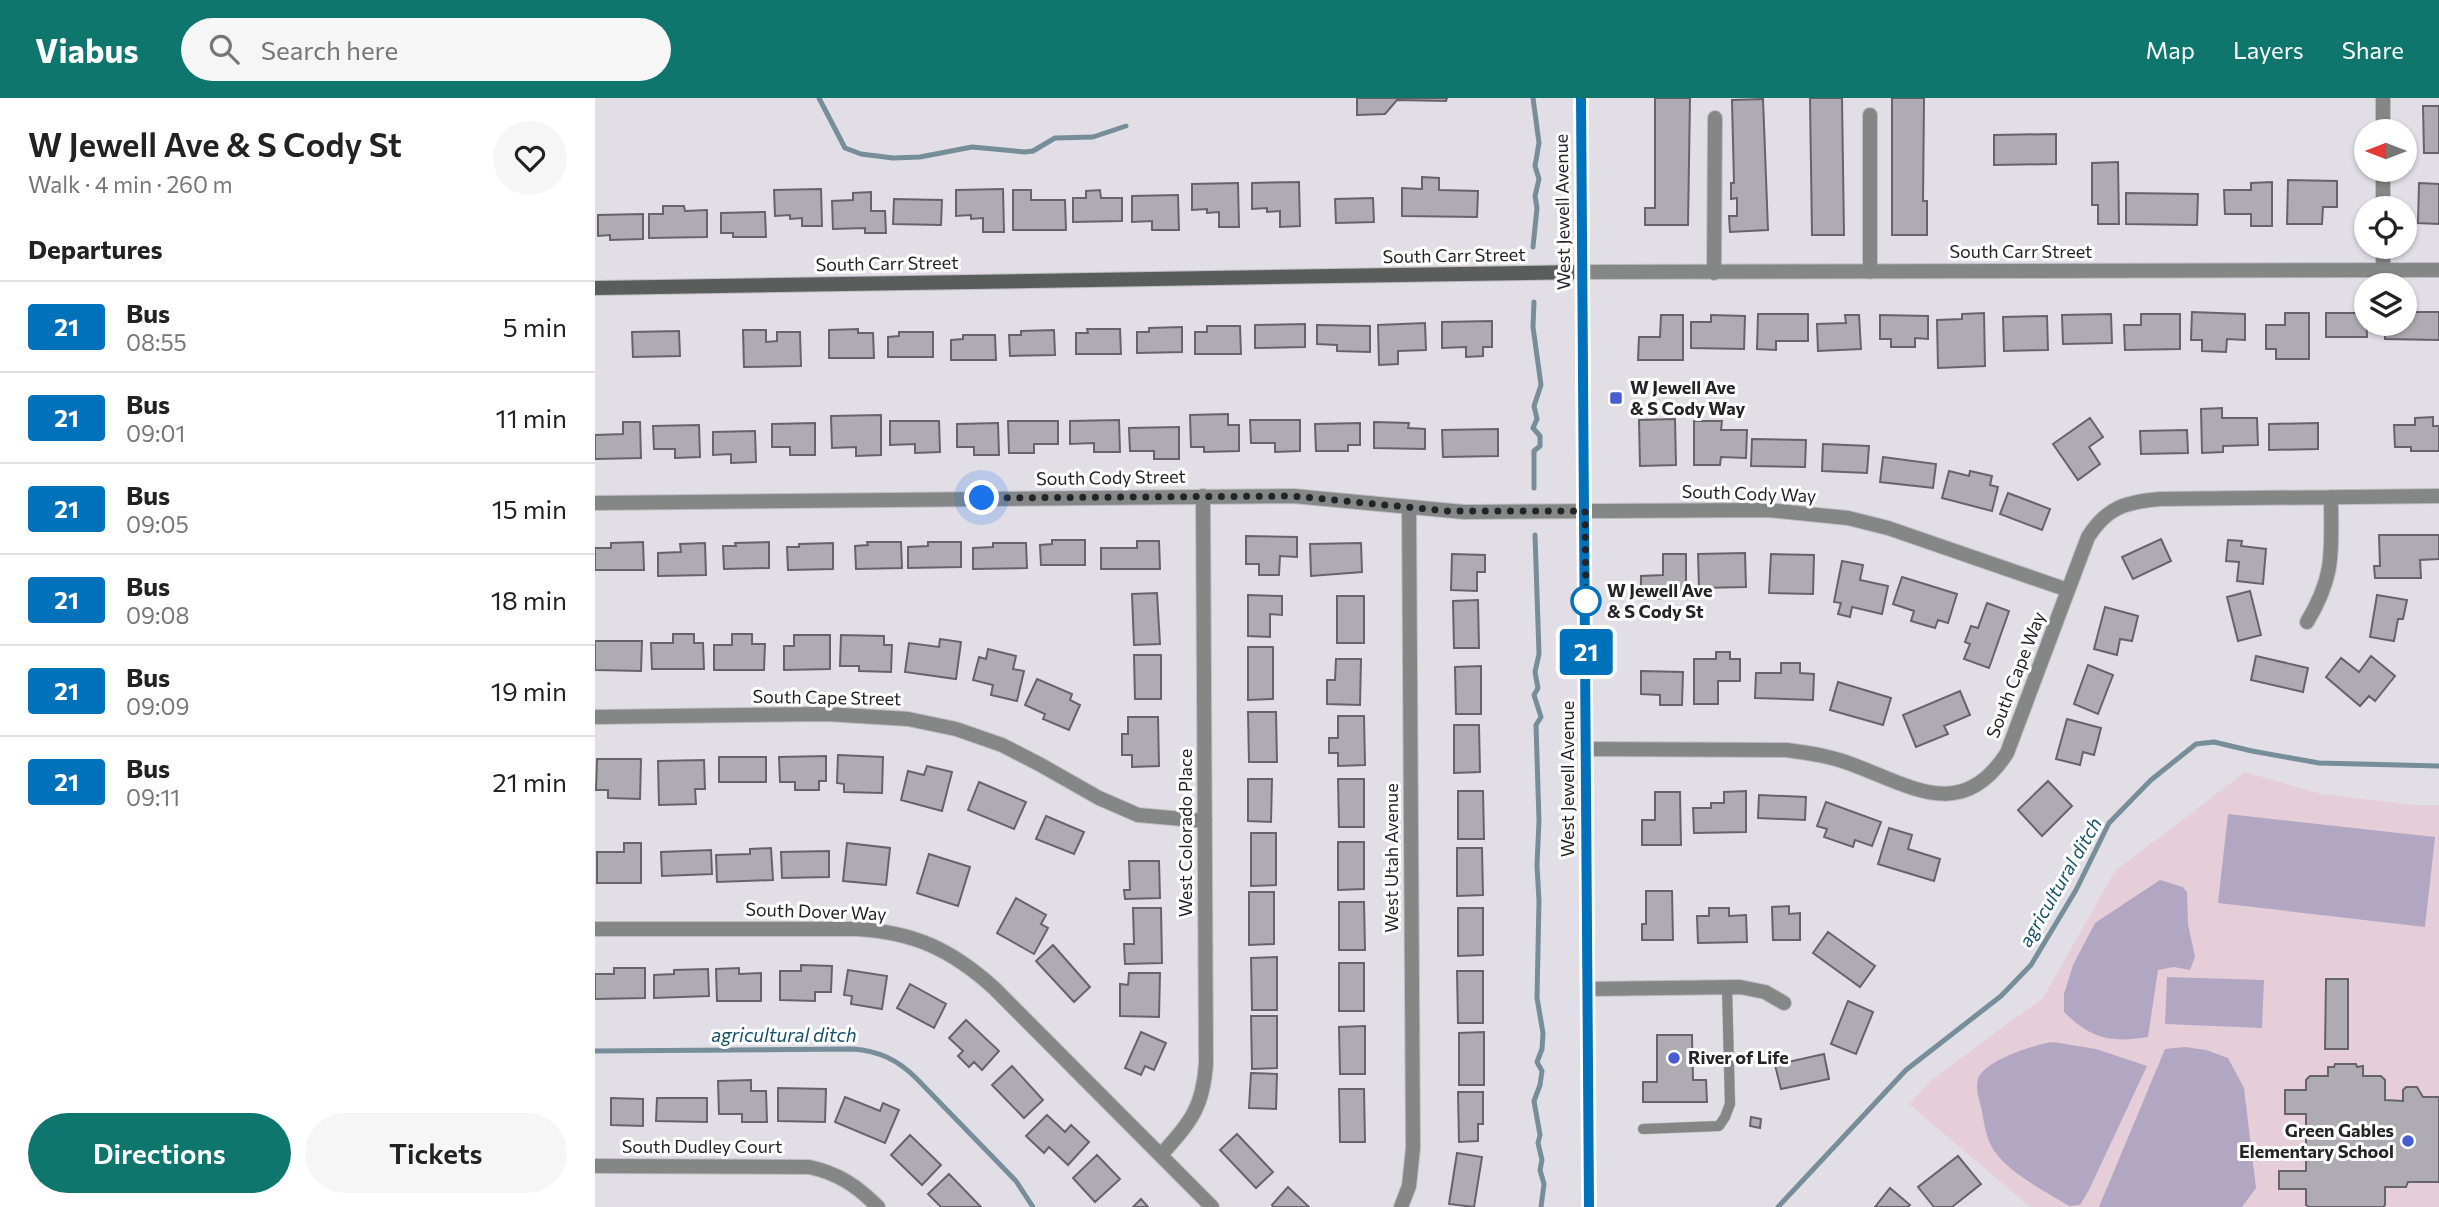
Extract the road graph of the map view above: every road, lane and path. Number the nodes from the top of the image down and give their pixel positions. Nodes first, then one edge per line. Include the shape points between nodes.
1 (1581, 98) edge
2 (2383, 98) edge
3 (1870, 116) dead end
4 (1715, 118) dead end
5 (2383, 119) edge
6 (2383, 259) edge
7 (2439, 270) edge
8 (2383, 271) junction
9 (1583, 272) junction
10 (1870, 272) junction
11 (1714, 273) junction
12 (595, 288) edge
13 (1203, 496) junction
14 (2439, 496) edge
15 (2331, 497) junction
16 (595, 503) edge
17 (1409, 508) junction
18 (1585, 511) junction
19 (2069, 590) junction
20 (2307, 622) dead end
21 (595, 717) edge
22 (1587, 749) junction
23 (1205, 821) junction
24 (595, 929) edge
25 (1727, 987) junction
26 (1588, 989) junction
27 (1784, 1003) dead end
28 (1643, 1129) dead end
29 (1161, 1155) junction
30 (595, 1166) edge
31 (878, 1207) edge
32 (1212, 1207) edge
33 (1401, 1207) edge
34 (1589, 1207) edge

1 - 9 main road, West Jewell Avenue
2 - 5 street
3 - 10 street
4 - 11 street
6 - 8 street
7 - 8 street, South Carr Street
8 - 10 street, South Carr Street
9 - 11 street, South Carr Street
9 - 12 main road, South Carr Street
9 - 18 main road, West Jewell Avenue
10 - 11 street, South Carr Street
13 - 16 street, South Cody Street
13 - 17 street, South Cody Street via 1320,497
13 - 23 street, West Colorado Place
14 - 15 street, South Cape Way
15 - 19 street, South Cape Way via 2125,503 2095,526
15 - 20 street via 2330,570
17 - 18 street, South Cody Street
17 - 33 street, West Utah Avenue via 1413,1148 1409,1186
18 - 19 street, South Cody Way via 1768,510 1848,519 1912,534
18 - 22 main road, West Jewell Avenue
19 - 22 street, South Cape Way via 2007,752 1993,774 1963,790 1923,792 1847,763 1787,750
21 - 23 street, South Cape Street via 827,714 908,719 1002,745 1138,815
22 - 26 main road, West Jewell Avenue
23 - 29 street, West Colorado Place via 1205,1080 1194,1116
24 - 29 street, South Dover Way via 865,930 927,943 967,964 994,988
25 - 26 street
25 - 27 street via 1757,989
25 - 28 lane via 1730,1104 1725,1117 1719,1126
26 - 34 main road, West Jewell Avenue
29 - 32 street, South Dover Way
30 - 31 street, South Dudley Court via 809,1167 844,1178

